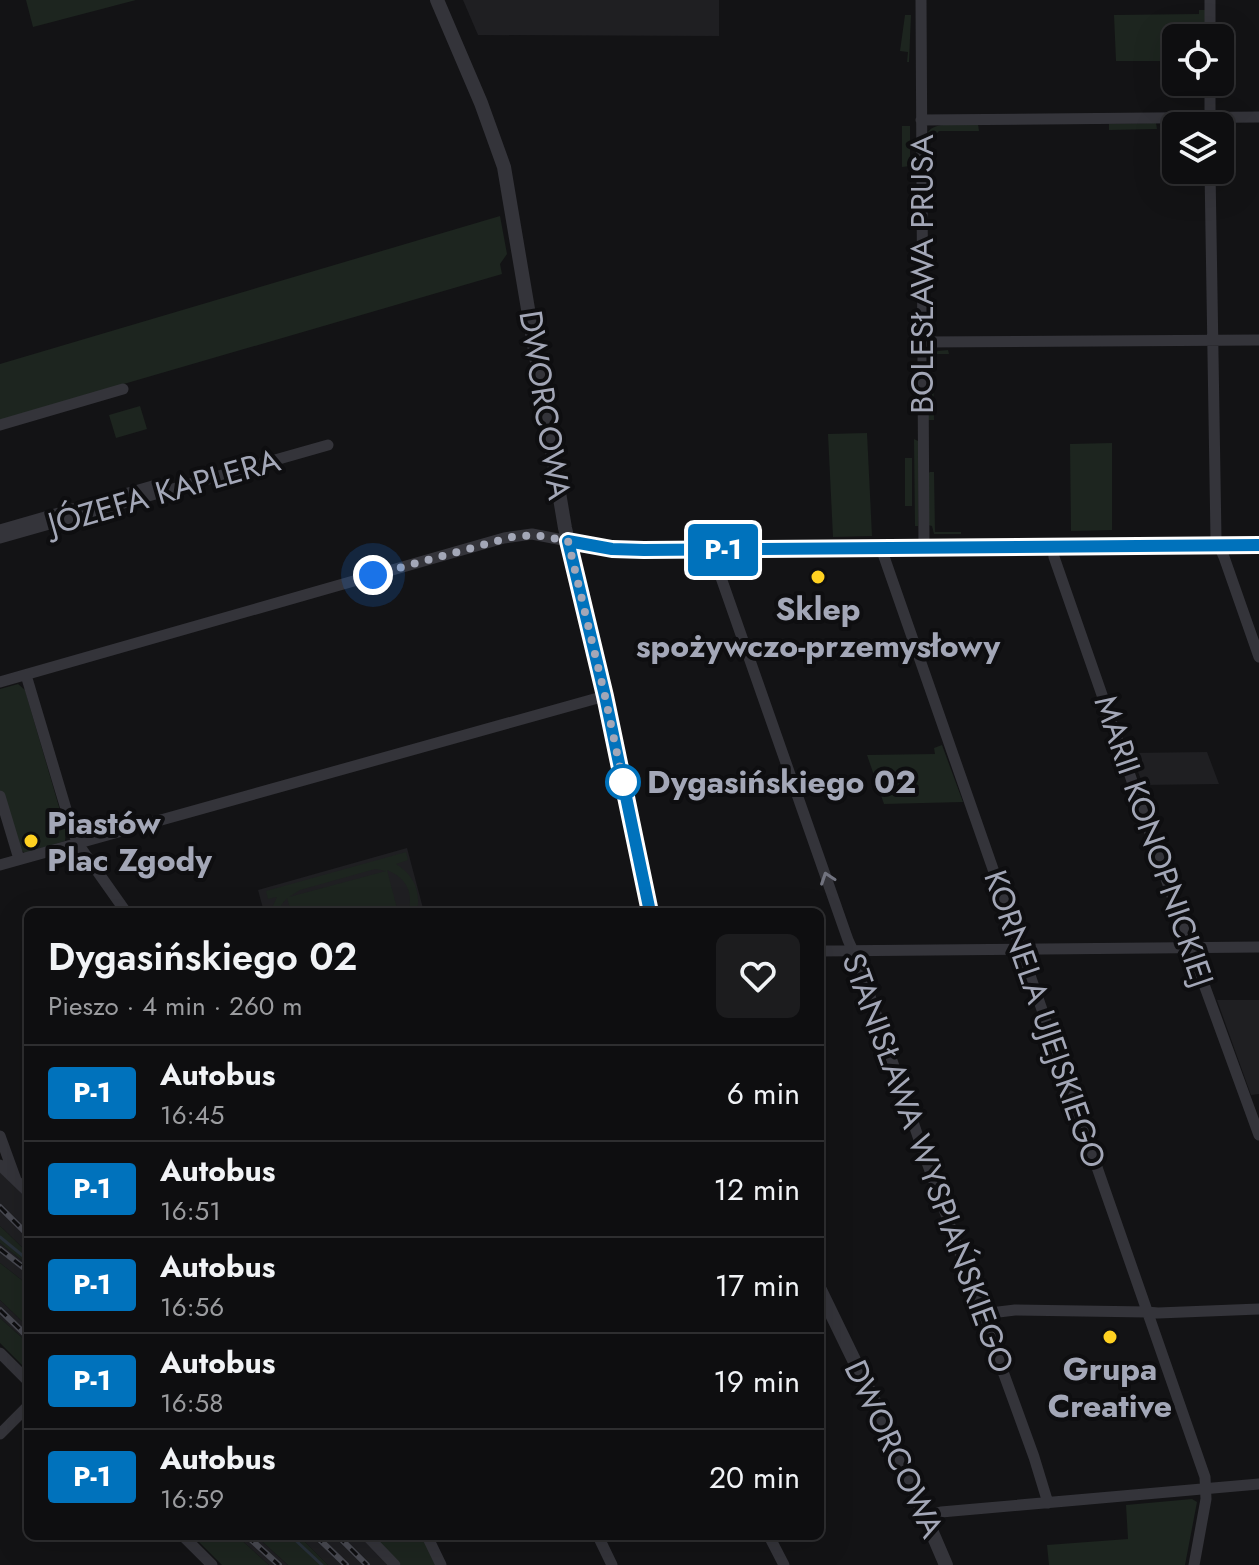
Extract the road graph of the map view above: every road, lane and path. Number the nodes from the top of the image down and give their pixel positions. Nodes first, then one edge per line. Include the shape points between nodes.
1 (437, 0) edge
2 (921, 0) edge
3 (1210, 0) edge
4 (1210, 24) edge
5 (1259, 117) edge
6 (921, 120) junction
7 (1234, 120) edge
8 (1162, 122) edge
9 (1210, 184) edge
10 (1259, 340) edge
11 (1212, 341) junction
12 (922, 342) junction
13 (123, 389) dead end
14 (0, 425) edge
15 (328, 445) dead end
16 (156, 485) dead end
17 (0, 530) edge
18 (0, 538) edge
19 (568, 541) junction
20 (1218, 545) junction
21 (1259, 545) edge
22 (1053, 546) junction
23 (881, 548) junction
24 (924, 548) junction
25 (716, 550) junction
26 (1259, 657) edge
27 (26, 675) junction
28 (0, 682) edge
29 (605, 696) junction
30 (0, 796) edge
31 (78, 844) junction
32 (19, 859) junction
33 (0, 865) edge
34 (123, 908) edge
35 (649, 908) edge
36 (1190, 947) junction
37 (1259, 947) edge
38 (1021, 950) junction
39 (824, 951) edge
40 (854, 951) junction
41 (1259, 1135) edge
42 (0, 1136) edge
43 (0, 1165) edge
44 (16, 1180) junction
45 (24, 1188) edge
46 (824, 1298) edge
47 (1259, 1309) edge
48 (1147, 1312) junction
49 (982, 1314) junction
50 (0, 1353) edge
51 (24, 1377) edge
52 (24, 1410) edge
53 (0, 1434) edge
54 (1259, 1484) edge
55 (1207, 1489) junction
56 (1048, 1503) junction
57 (926, 1516) junction
58 (187, 1540) edge
59 (371, 1540) edge
60 (429, 1540) edge
61 (600, 1540) edge
62 (771, 1540) edge
63 (212, 1565) edge
64 (395, 1565) edge
65 (441, 1565) edge
66 (612, 1565) edge
67 (784, 1565) edge
68 (946, 1565) edge
69 (1194, 1565) edge

1 - 19 street, DWORCOWA via 504,167
2 - 6 street, BOLESŁAWA PRUSA
3 - 4 street
5 - 7 street
6 - 8 street
6 - 12 street, BOLESŁAWA PRUSA
9 - 11 street
10 - 11 street
11 - 12 street
11 - 20 street
12 - 24 street, BOLESŁAWA PRUSA
13 - 14 street
15 - 18 street, JÓZEFA KAPLERA
16 - 17 street, JÓZEFA KAPLERA
19 - 25 street via 620,549
19 - 27 street via 532,534 504,538
19 - 29 street, DWORCOWA
20 - 21 street
20 - 22 street
20 - 26 street
22 - 24 street
22 - 36 street, MARII KONOPNICKIEJ
23 - 24 street
23 - 25 street
23 - 38 street, KORNELA UJEJSKIEGO
40 -> 25 street, STANISŁAWA WYSPIAŃSKIEGO via 718,569
27 - 28 street
27 - 31 street
29 - 31 street
29 - 35 street, DWORCOWA
30 - 32 street
31 - 32 street
31 - 34 street
32 - 33 street
36 - 37 street
36 - 38 street
36 - 41 street, MARII KONOPNICKIEJ
38 - 40 street
38 - 48 street, KORNELA UJEJSKIEGO
39 - 40 street
40 - 49 street, STANISŁAWA WYSPIAŃSKIEGO
42 - 44 street
43 - 44 street
44 - 45 street
46 - 57 street, DWORCOWA
47 - 48 street
48 - 49 street
48 - 55 street, KORNELA UJEJSKIEGO
49 - 56 street, STANISŁAWA WYSPIAŃSKIEGO
50 - 51 street
52 - 53 street
54 - 55 street
55 - 56 street
55 - 69 street
56 - 57 street
57 - 68 street, DWORCOWA
58 - 63 street
59 - 64 street
60 - 65 street
61 - 66 street
62 - 67 street

